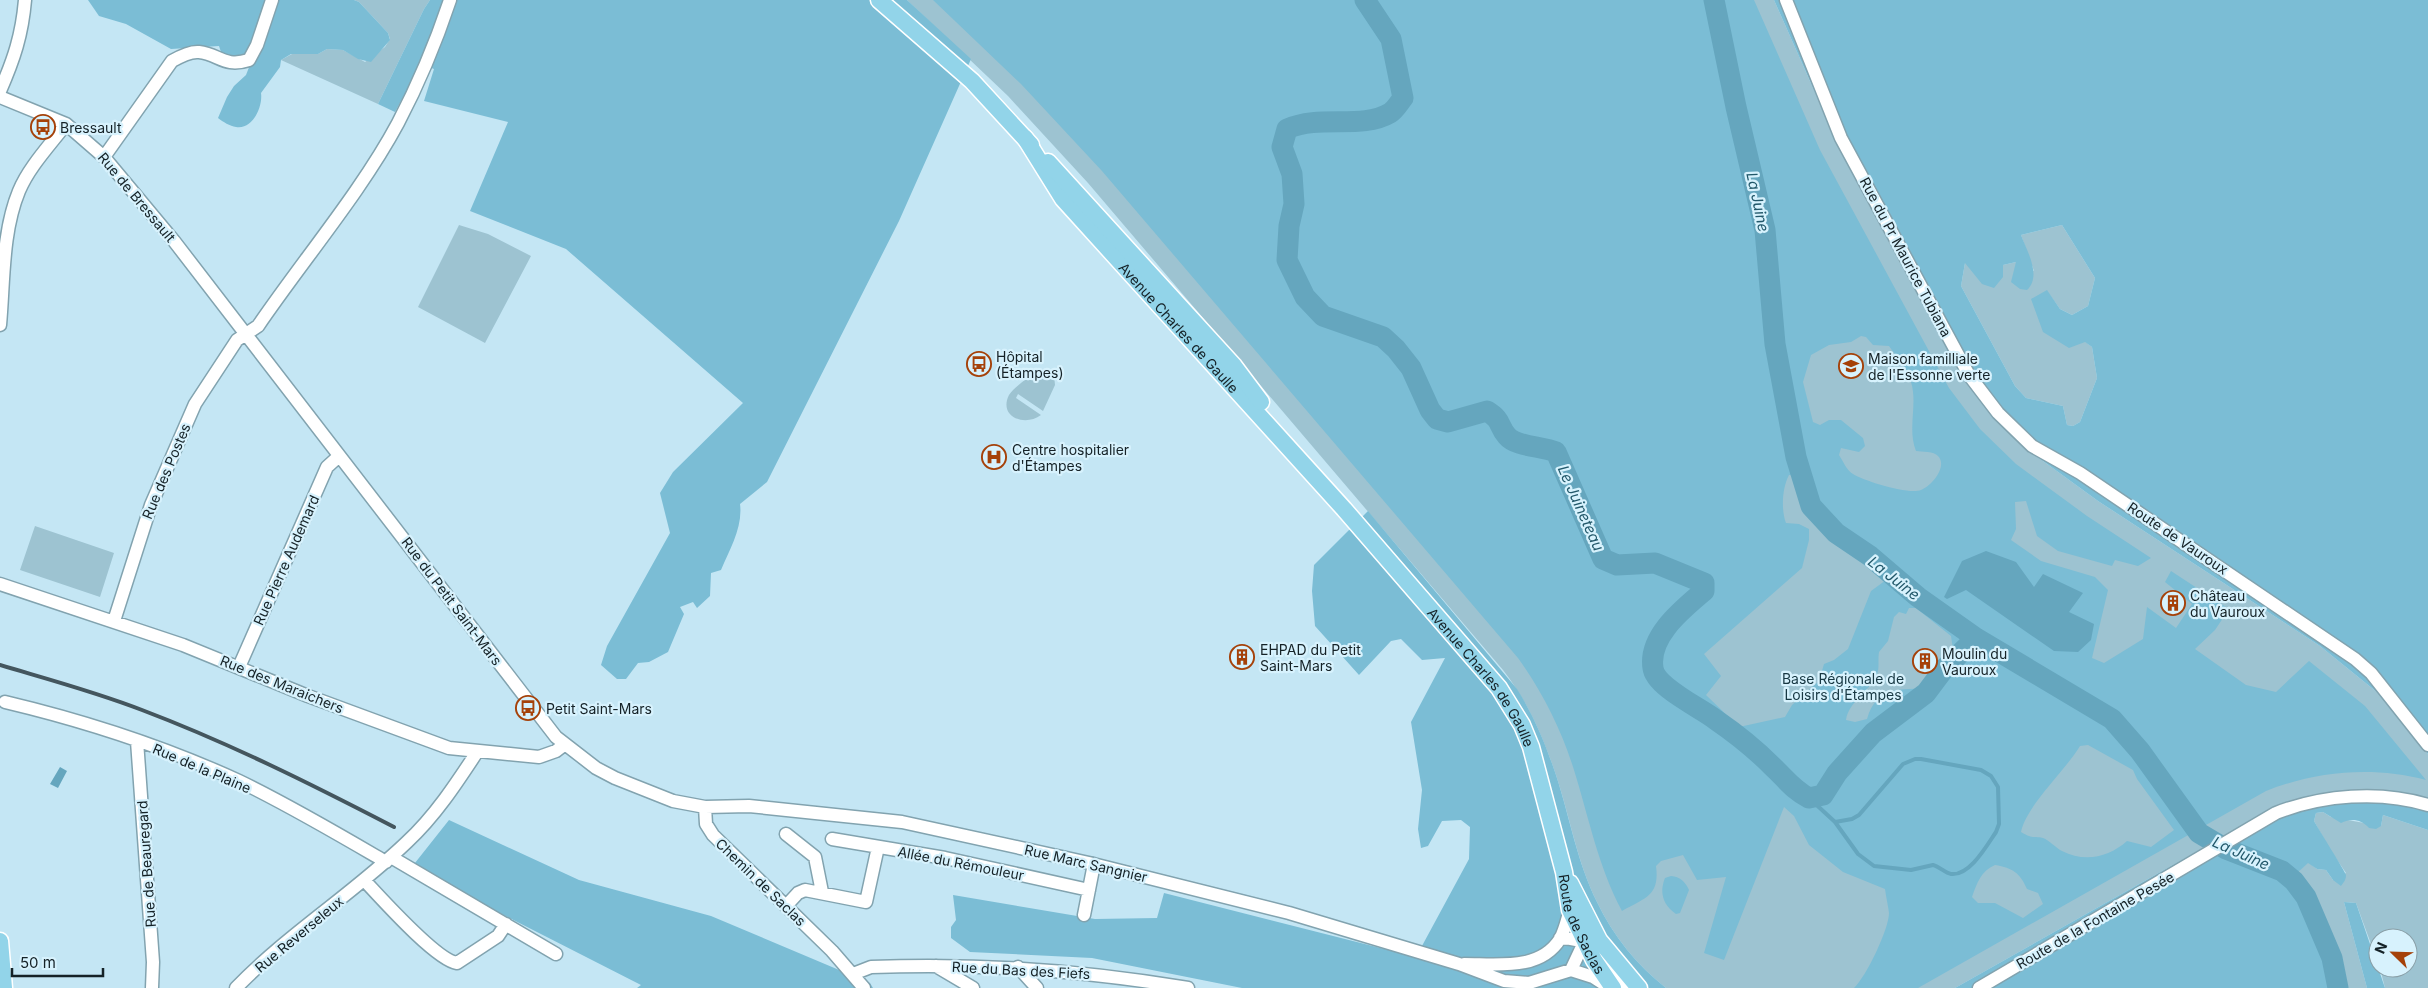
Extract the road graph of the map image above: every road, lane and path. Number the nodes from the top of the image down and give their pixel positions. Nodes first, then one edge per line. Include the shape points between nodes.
1 (25, 0) edge
2 (272, 0) edge
3 (450, 0) edge
4 (879, 0) edge
5 (1786, 0) edge
6 (0, 90) edge
7 (0, 96) edge
8 (66, 124) junction
9 (104, 157) junction
10 (0, 325) edge
11 (245, 334) junction
12 (338, 457) junction
13 (2080, 473) joint
14 (0, 584) edge
15 (114, 621) junction
16 (239, 667) junction
17 (5, 702) dead end
18 (137, 741) junction
19 (565, 744) junction
20 (2428, 745) edge
21 (477, 752) junction
22 (2428, 805) edge
23 (706, 807) junction
24 (786, 834) dead end
25 (832, 839) dead end
26 (878, 847) junction
27 (389, 859) junction
28 (1094, 864) junction
29 (1564, 872) junction
30 (364, 880) junction
31 (1089, 890) junction
32 (822, 892) junction
33 (786, 906) junction
34 (1570, 910) junction
35 (1084, 915) dead end
36 (506, 924) junction
37 (1591, 924) junction
38 (1560, 938) junction
39 (0, 942) edge
40 (1584, 942) junction
41 (556, 954) dead end
42 (1459, 964) junction
43 (936, 966) junction
44 (1018, 967) junction
45 (1570, 970) junction
46 (853, 974) junction
47 (4, 988) edge
48 (152, 988) edge
49 (236, 988) edge
50 (864, 988) edge
51 (972, 988) edge
52 (1037, 988) edge
53 (1188, 988) edge
54 (1612, 988) edge
55 (1632, 988) edge
56 (1639, 988) edge
57 (1979, 988) edge

1 - 6 street via 15,58
2 - 9 street via 249,60 224,62 198,52 172,61
3 - 11 street, Rue des Postes via 436,44 398,124 354,192 258,326
4 - 29 main road, Avenue Charles de Gaulle via 972,81 1025,138 1063,199 1344,509 1492,680 1512,707 1531,748
5 - 13 street, Rue du Pr Maurice Tubiana via 1841,138 1969,374 1998,413 2032,446
7 - 8 street, Rue de Bressault
8 - 9 street, Rue de Bressault
8 - 10 street via 20,189 12,210
9 - 11 street, Rue de Bressault
11 - 12 street, Rue du Petit Saint-Mars
11 - 15 street, Rue des Postes via 232,347 195,404 151,506
12 - 16 street, Rue Pierre Audemard via 327,467
12 - 19 street, Rue du Petit Saint-Mars via 556,737
13 - 20 street, Route de Vauroux via 2355,659 2371,673
14 - 15 street, Rue des Maraichers
15 - 16 street, Rue des Maraichers
16 - 21 street, Rue des Maraichers via 435,744
17 - 18 street, Rue de la Plaine
18 - 27 street, Rue de la Plaine via 239,781
18 - 48 street, Rue de Beauregard via 153,962
19 - 21 street, Rue des Maraichers via 539,757
19 - 23 street, Rue du Petit Saint-Mars via 579,757 615,778 674,801
21 - 27 street, Rue Reverseleux via 426,823
22 - 57 street, Route de la Fontaine Pesée via 2367,797 2335,798 2300,804 2276,813
23 - 28 street, Rue Marc Sangnier via 758,807 902,822
23 - 33 street, Chemin de Saclas via 706,824 713,835
24 - 32 street via 815,857
25 - 26 street, Allée du Rémouleur
26 - 31 street, Allée du Rémouleur via 945,858
26 - 32 street via 866,902
27 - 30 street, Rue Reverseleux
27 - 36 street, Rue de la Plaine
28 - 31 street
28 - 42 street, Rue Marc Sangnier via 1289,913
29 - 34 main road, Route de Saclas
29 - 37 main road, Route de Saclas
30 - 36 street via 449,962 457,964 498,936
30 - 49 street, Rue Reverseleux via 274,952
31 - 35 street
32 - 33 street via 805,890
33 - 46 street, Chemin de Saclas
34 - 38 street, Rue Marc Sangnier
34 - 40 main road, Route de Saclas
36 - 41 street, Rue de la Plaine
37 - 40 street
37 - 56 main road, Route de Saclas via 1599,940
38 - 40 street
38 - 42 street, Rue Marc Sangnier via 1541,958 1524,963
39 - 47 main road
40 - 45 street
40 - 54 main road, Route de Saclas
40 - 55 street via 1593,945 1622,982
42 - 45 street, Rue Marc Sangnier via 1504,981 1529,983
43 - 44 street, Rue du Bas des Fiefs
43 - 46 street, Rue du Bas des Fiefs via 871,967
43 - 51 street
44 - 52 street
44 - 53 street, Rue du Bas des Fiefs via 1122,976
45 - 54 street via 1593,977
46 - 50 street, Chemin de Saclas

